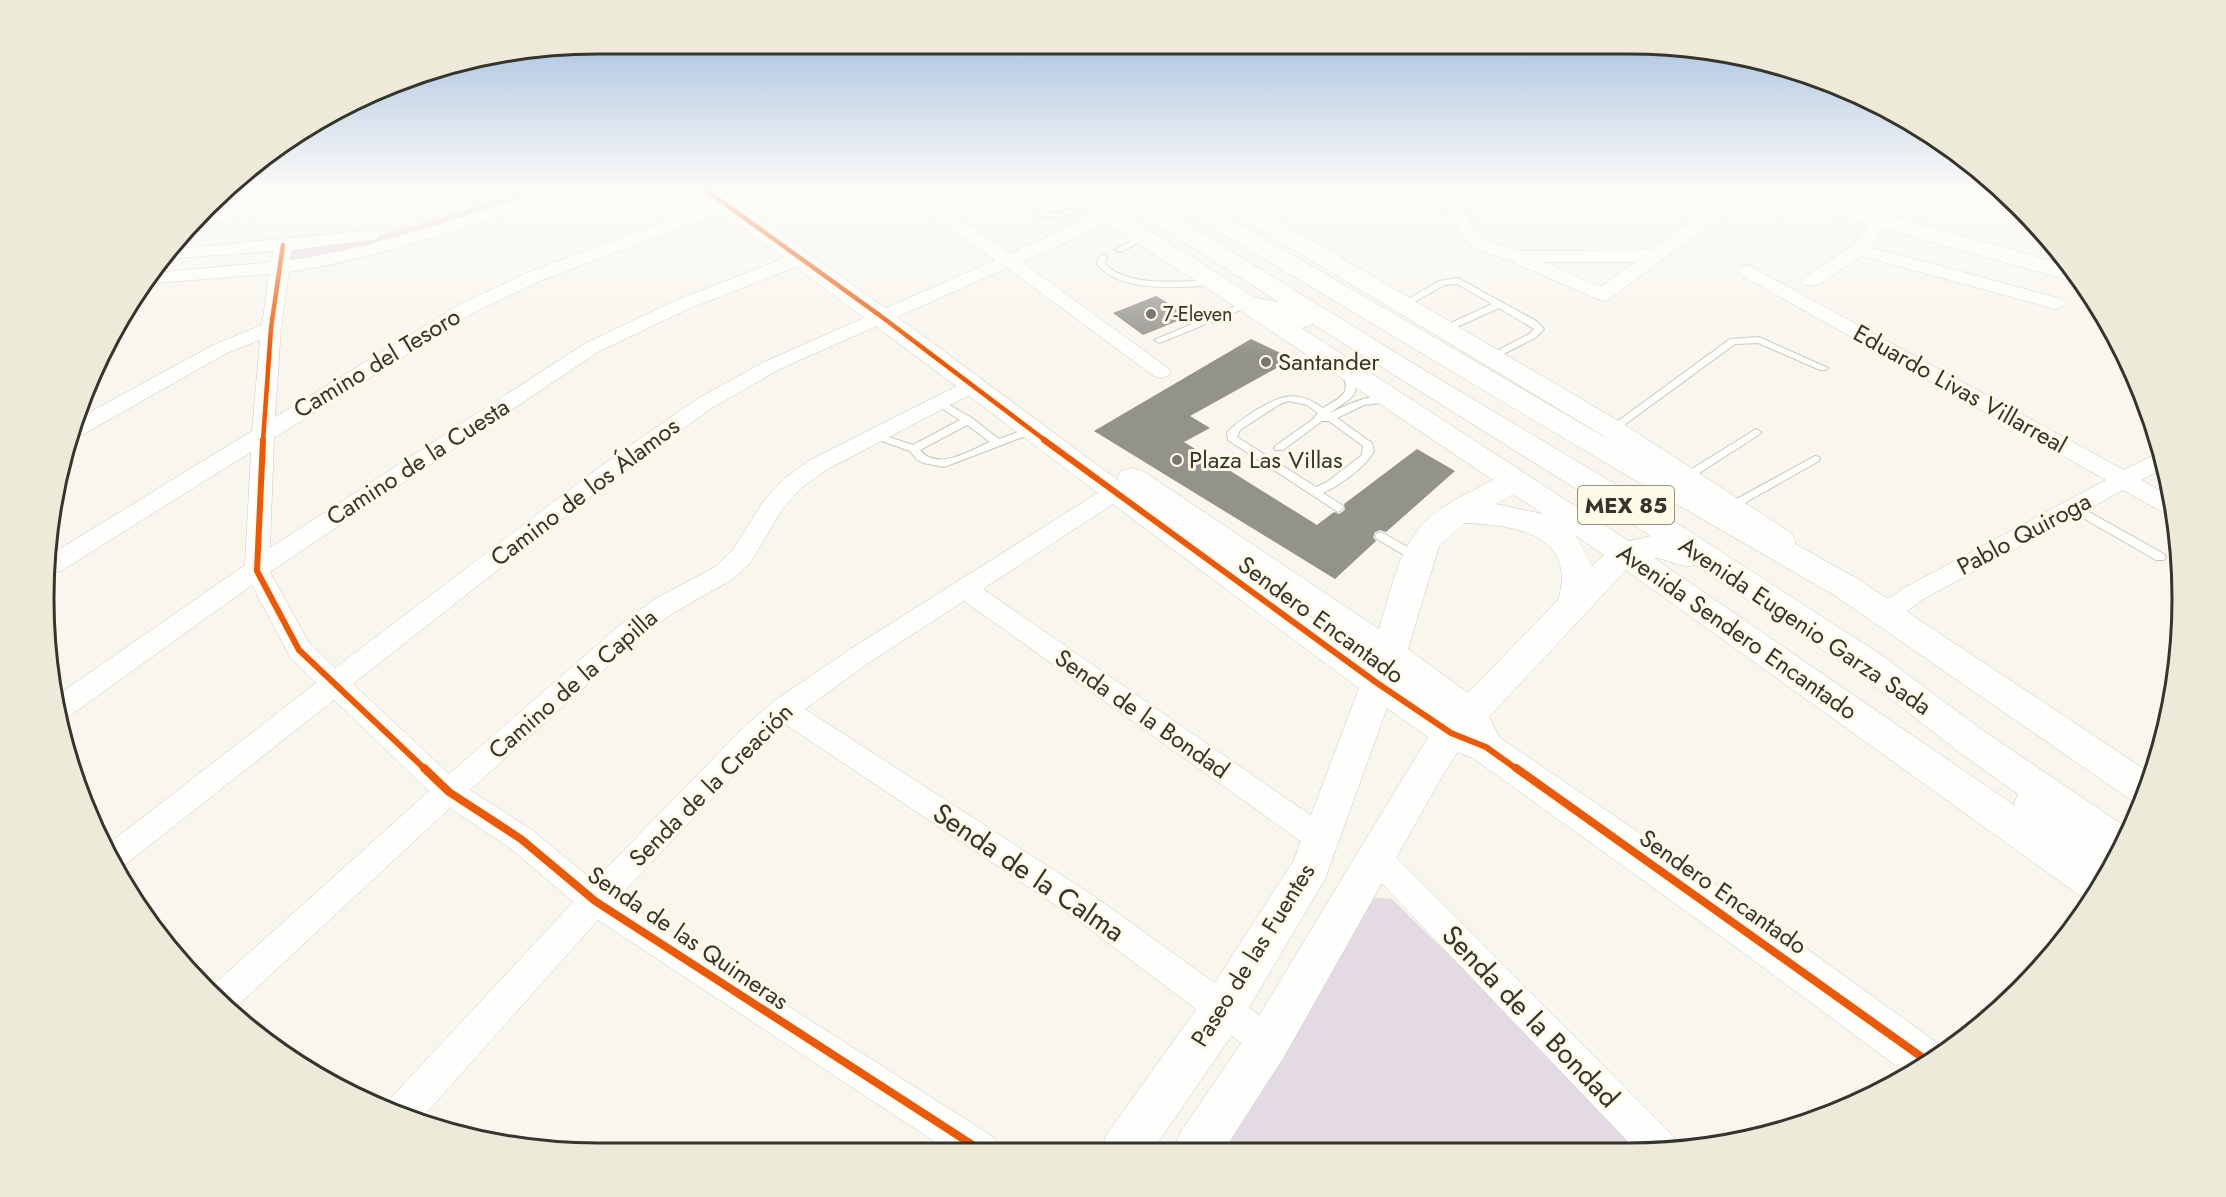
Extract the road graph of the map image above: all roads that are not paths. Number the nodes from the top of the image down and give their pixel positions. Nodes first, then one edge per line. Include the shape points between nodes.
1 (334, 244) edge
2 (392, 244) edge
3 (607, 244) edge
4 (779, 244) edge
5 (804, 244) edge
6 (984, 244) edge
7 (1031, 244) edge
8 (1131, 244) edge
9 (1156, 244) edge
10 (1176, 244) edge
11 (1257, 244) edge
12 (1301, 244) edge
13 (1479, 244) edge
14 (1670, 244) edge
15 (1863, 244) edge
16 (1964, 244) edge
17 (1118, 250) dead end
18 (1858, 250) junction
19 (176, 255) edge
20 (1653, 256) junction
21 (281, 257) junction
22 (1103, 257) dead end
23 (1517, 257) junction
24 (799, 260) junction
25 (1009, 261) junction
26 (1748, 271) dead end
27 (2062, 271) edge
28 (160, 277) edge
29 (1811, 281) dead end
30 (1216, 283) junction
31 (1602, 295) junction
32 (2055, 303) dead end
33 (1247, 304) junction
34 (1499, 304) junction
35 (1403, 305) junction
36 (1585, 310) dead end
37 (892, 313) junction
38 (271, 328) junction
39 (1445, 329) junction
40 (1159, 340) dead end
41 (1381, 355) junction
42 (1492, 357) junction
43 (1823, 368) dead end
44 (1345, 369) junction
45 (1161, 372) dead end
46 (972, 386) junction
47 (1392, 400) junction
48 (937, 401) junction
49 (1328, 415) junction
50 (968, 420) junction
51 (82, 425) edge
52 (1612, 429) junction
53 (1032, 430) junction
54 (1756, 432) dead end
55 (263, 434) junction
56 (874, 435) junction
57 (998, 443) junction
58 (1279, 448) dead end
59 (914, 449) junction
60 (1815, 459) dead end
61 (2154, 463) edge
62 (1686, 477) junction
63 (2124, 479) junction
64 (1515, 481) junction
65 (1125, 487) junction
66 (1315, 492) junction
67 (2163, 502) edge
68 (1730, 506) junction
69 (2073, 507) junction
70 (1338, 508) dead end
71 (1457, 512) junction
72 (1382, 536) dead end
73 (1624, 553) junction
74 (1418, 558) junction
75 (2160, 558) dead end
76 (55, 563) edge
77 (1723, 570) junction
78 (257, 571) junction
79 (1846, 587) junction
80 (964, 588) junction
81 (1573, 608) junction
82 (1887, 613) junction
83 (1383, 668) junction
84 (333, 683) junction
85 (64, 706) edge
86 (784, 709) junction
87 (1469, 731) junction
88 (1972, 742) junction
89 (2139, 785) edge
90 (449, 792) junction
91 (1321, 839) junction
92 (2115, 841) edge
93 (118, 854) edge
94 (1377, 858) junction
95 (2100, 869) edge
96 (2092, 882) edge
97 (594, 902) junction
98 (225, 995) edge
99 (1224, 1008) junction
100 (1268, 1042) junction
101 (1921, 1057) edge
102 (407, 1108) edge
103 (1653, 1142) edge
104 (970, 1143) edge
105 (1130, 1143) edge
106 (1202, 1143) edge

1 - 21 street
2 - 21 street via 372,250
3 - 55 street, Camino del Tesoro via 501,291 428,330
4 - 24 main road, Sendero Encantado
5 - 37 main road, Sendero Encantado
6 - 25 street
7 - 25 street, Camino de los Álamos
8 - 17 lane
9 - 30 main road, Avenida Sendero Encantado
10 - 41 main road, Avenida Eugenio Garza Sada / MEX 85
11 - 79 main road, Avenida Eugenio Garza Sada / MEX 85
12 - 35 main road, Avenida Eugenio Garza Sada
13 - 23 street
14 - 20 street
15 - 18 street
16 - 27 main road
18 - 29 street
18 - 32 street
19 - 21 street
20 - 23 street
20 - 31 street
21 - 28 street
21 - 38 street
22 - 30 lane via 1101,264 1109,274 1130,281
23 - 31 street
24 - 37 main road, Sendero Encantado
24 - 78 street, Camino de la Cuesta via 679,306 591,348
25 - 37 street, Camino de los Álamos
25 - 45 street
26 - 63 street, Eduardo Livas Villarreal
30 - 33 main road, Avenida Sendero Encantado
31 - 36 street
33 - 40 lane
33 - 41 main road via 1275,309
33 - 44 main road, Avenida Sendero Encantado
34 - 35 lane via 1458,280 1450,280
34 - 39 lane
34 - 42 lane via 1539,329
35 - 39 main road, Avenida Eugenio Garza Sada
37 - 46 main road, Sendero Encantado
37 - 65 main road, Sendero Encantado
37 - 84 street, Camino de los Álamos via 743,380 679,420
38 - 51 street via 220,349
38 - 55 street
39 - 42 main road, Avenida Eugenio Garza Sada
41 - 77 main road, Avenida Eugenio Garza Sada / MEX 85 via 1616,498
42 - 52 main road, Avenida Eugenio Garza Sada
43 - 52 lane via 1759,340 1733,341
44 - 47 main road, Avenida Sendero Encantado
44 - 49 lane via 1352,389
46 - 48 street, Camino de la Capilla
46 - 53 main road, Sendero Encantado
47 - 49 lane via 1362,402
47 - 64 main road, Avenida Sendero Encantado
48 - 50 lane
48 - 56 street, Camino de la Capilla
49 - 58 lane
49 - 66 lane via 1364,440 1370,451 1331,484
49 - 66 lane via 1310,403 1289,398 1276,402 1232,433 1237,444
50 - 57 lane
50 - 59 lane
52 - 62 main road, Avenida Eugenio Garza Sada
53 - 57 lane
53 - 65 main road, Sendero Encantado
54 - 62 lane
55 - 76 street, Camino del Tesoro
55 - 78 street
56 - 59 lane
56 - 90 street, Camino de la Capilla via 793,483 772,506 742,556 724,573 664,606 629,632
57 - 59 lane via 944,464 921,459
60 - 68 lane
61 - 63 street, Pablo Quiroga
62 - 68 main road, Avenida Eugenio Garza Sada
63 - 67 street, Eduardo Livas Villarreal
63 - 69 street, Pablo Quiroga
64 - 71 main road, Paseo de las Fuentes
64 - 73 main road, Avenida Sendero Encantado
65 - 80 street, Senda de la Creación
65 - 83 main road, Sendero Encantado
66 - 70 lane
68 - 79 main road, Avenida Eugenio Garza Sada
69 - 75 lane
69 - 82 street, Pablo Quiroga via 1911,595
71 - 74 main road, Paseo de las Fuentes via 1425,542
71 - 81 main road via 1521,518 1556,534 1576,564 1579,580
72 - 74 lane
73 - 77 main road via 1639,546 1661,547
73 - 81 main road
73 - 96 main road, Avenida Sendero Encantado
74 - 83 main road, Paseo de las Fuentes
77 - 88 main road, Avenida Eugenio Garza Sada / MEX 85 via 1871,665
78 - 84 street, Senda de las Quimeras via 299,650
78 - 85 street, Camino de la Cuesta
79 - 82 main road, Avenida Eugenio Garza Sada / MEX 85
80 - 86 street, Senda de la Creación
80 - 91 street, Senda de la Bondad
81 - 87 main road
82 - 89 main road, Avenida Eugenio Garza Sada / MEX 85
83 - 87 main road, Sendero Encantado
83 - 91 main road, Paseo de las Fuentes
84 - 90 street, Senda de las Quimeras
84 - 93 street, Camino de los Álamos
86 - 97 street, Senda de la Creación via 755,734
86 - 99 street, Senda de la Calma via 1083,906
87 - 94 main road via 1431,762
87 - 101 main road, Sendero Encantado
88 - 92 main road, Avenida Eugenio Garza Sada / MEX 85
88 - 95 main road
90 - 97 street, Senda de las Quimeras via 521,839
90 - 98 street, Camino de la Capilla
91 - 99 main road, Paseo de las Fuentes via 1311,867
94 - 100 main road
94 - 103 street, Senda de la Bondad
97 - 102 street, Senda de la Creación
97 - 104 street, Senda de las Quimeras
99 - 100 street, Senda de la Calma
99 - 105 main road, Paseo de las Fuentes
100 - 106 main road

